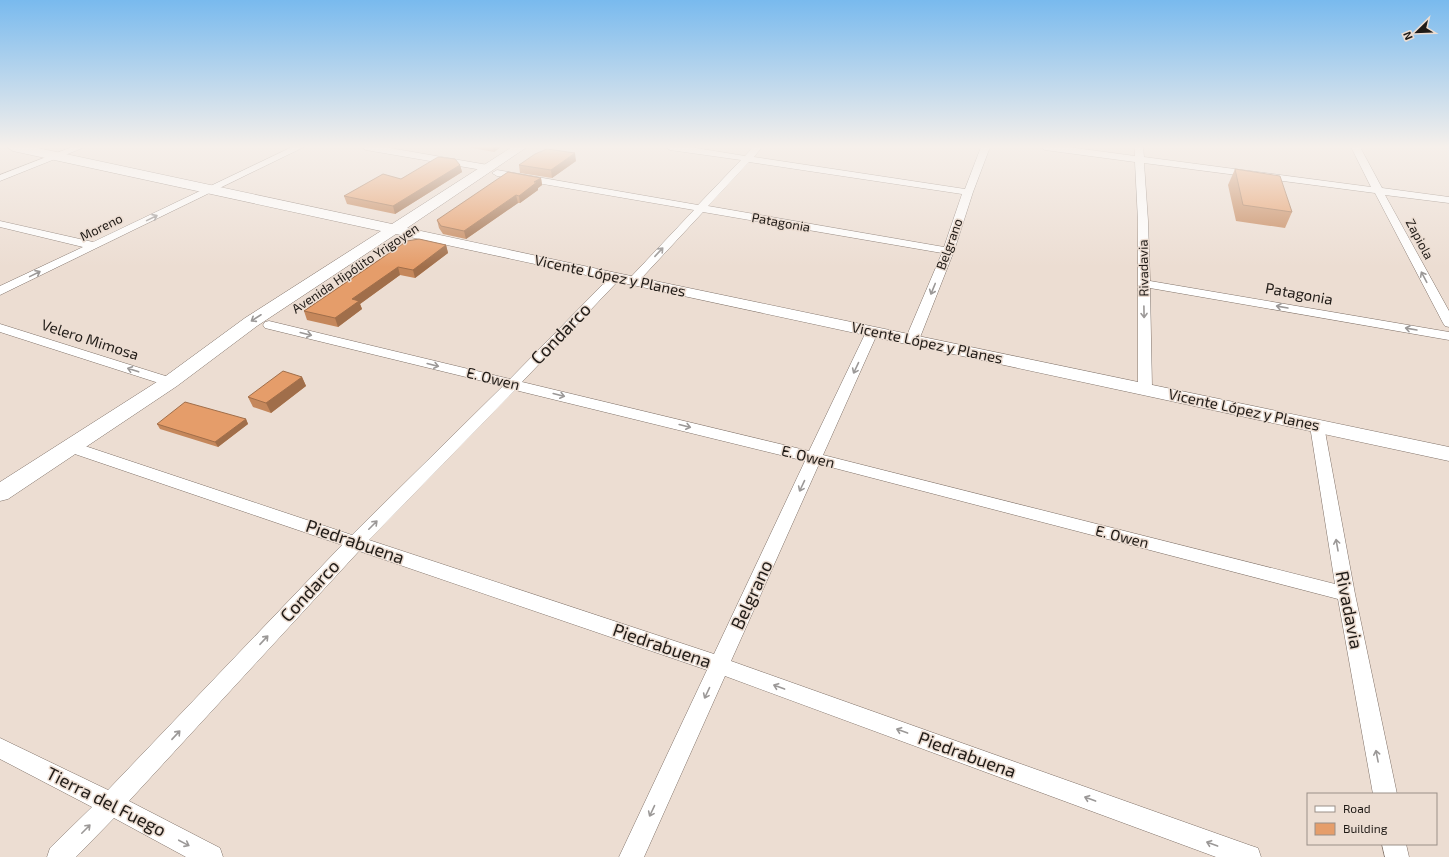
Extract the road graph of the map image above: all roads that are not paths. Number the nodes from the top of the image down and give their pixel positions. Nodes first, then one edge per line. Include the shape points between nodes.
1 (209, 187) edge
2 (468, 187) edge
3 (582, 187) edge
4 (721, 187) edge
5 (934, 187) edge
6 (970, 187) edge
7 (1141, 187) edge
8 (1350, 187) edge
9 (1378, 187) edge
10 (214, 188) junction
11 (1380, 191) junction
12 (968, 192) junction
13 (1449, 200) edge
14 (701, 208) junction
15 (0, 224) edge
16 (403, 231) junction
17 (94, 246) junction
18 (948, 251) junction
19 (615, 278) junction
20 (633, 281) junction
21 (1144, 283) junction
22 (0, 291) edge
23 (1449, 323) edge
24 (268, 325) junction
25 (0, 328) edge
26 (872, 332) junction
27 (1449, 336) edge
28 (912, 340) junction
29 (170, 382) junction
30 (514, 384) junction
31 (1144, 388) junction
32 (1317, 426) junction
33 (71, 447) junction
34 (1449, 454) edge
35 (814, 458) junction
36 (0, 494) edge
37 (356, 542) junction
38 (1346, 594) junction
39 (719, 665) junction
40 (0, 748) edge
41 (1385, 793) edge
42 (111, 804) junction
43 (1394, 845) edge
44 (59, 857) edge
45 (211, 857) edge
46 (631, 857) edge
47 (1249, 857) edge
48 (1397, 857) edge

1 - 10 street, Vicente López y Planes
2 - 16 street, Avenida Hipólito Yrigoyen
3 - 14 street, Patagonia
4 - 14 street
5 - 12 street
6 - 12 street, Belgrano
7 - 21 street, Rivadavia
8 - 11 street
9 - 11 street, Zapiola
10 - 16 street, Vicente López y Planes
17 -> 10 street, Moreno
11 - 13 street
23 -> 11 street, Zapiola
12 - 18 street, Belgrano
14 - 18 street, Patagonia
20 -> 14 street
15 - 17 street
16 - 19 street, Vicente López y Planes
16 - 24 street, Avenida Hipólito Yrigoyen
16 -> 29 street, Avenida Hipólito Yrigoyen via 251,322
22 -> 17 street, Moreno
18 -> 28 street, Belgrano
19 - 20 street, Vicente López y Planes
19 - 30 street, Condarco
20 - 26 street, Vicente López y Planes
27 -> 21 street, Patagonia
21 -> 31 street, Rivadavia
24 - 29 street, Avenida Hipólito Yrigoyen via 232,349
24 -> 30 street, E. Owen
29 -> 25 street, Velero Mimosa
26 - 28 street, Vicente López y Planes
26 -> 35 street, Belgrano
28 - 31 street, Vicente López y Planes
29 - 33 street, Avenida Hipólito Yrigoyen
30 -> 35 street, E. Owen
37 -> 30 street, Condarco
31 - 32 street, Vicente López y Planes
32 - 34 street, Vicente López y Planes
38 -> 32 street, Rivadavia
33 - 36 street, Avenida Hipólito Yrigoyen
33 - 37 street, Piedrabuena
35 - 38 street, E. Owen
35 -> 39 street, Belgrano
37 - 39 street, Piedrabuena
42 -> 37 street, Condarco
41 -> 38 street, Rivadavia
39 -> 46 street, Belgrano
47 -> 39 street, Piedrabuena
40 - 42 street, Tierra del Fuego
44 -> 42 street, Condarco
42 -> 45 street, Tierra del Fuego
43 - 48 street

